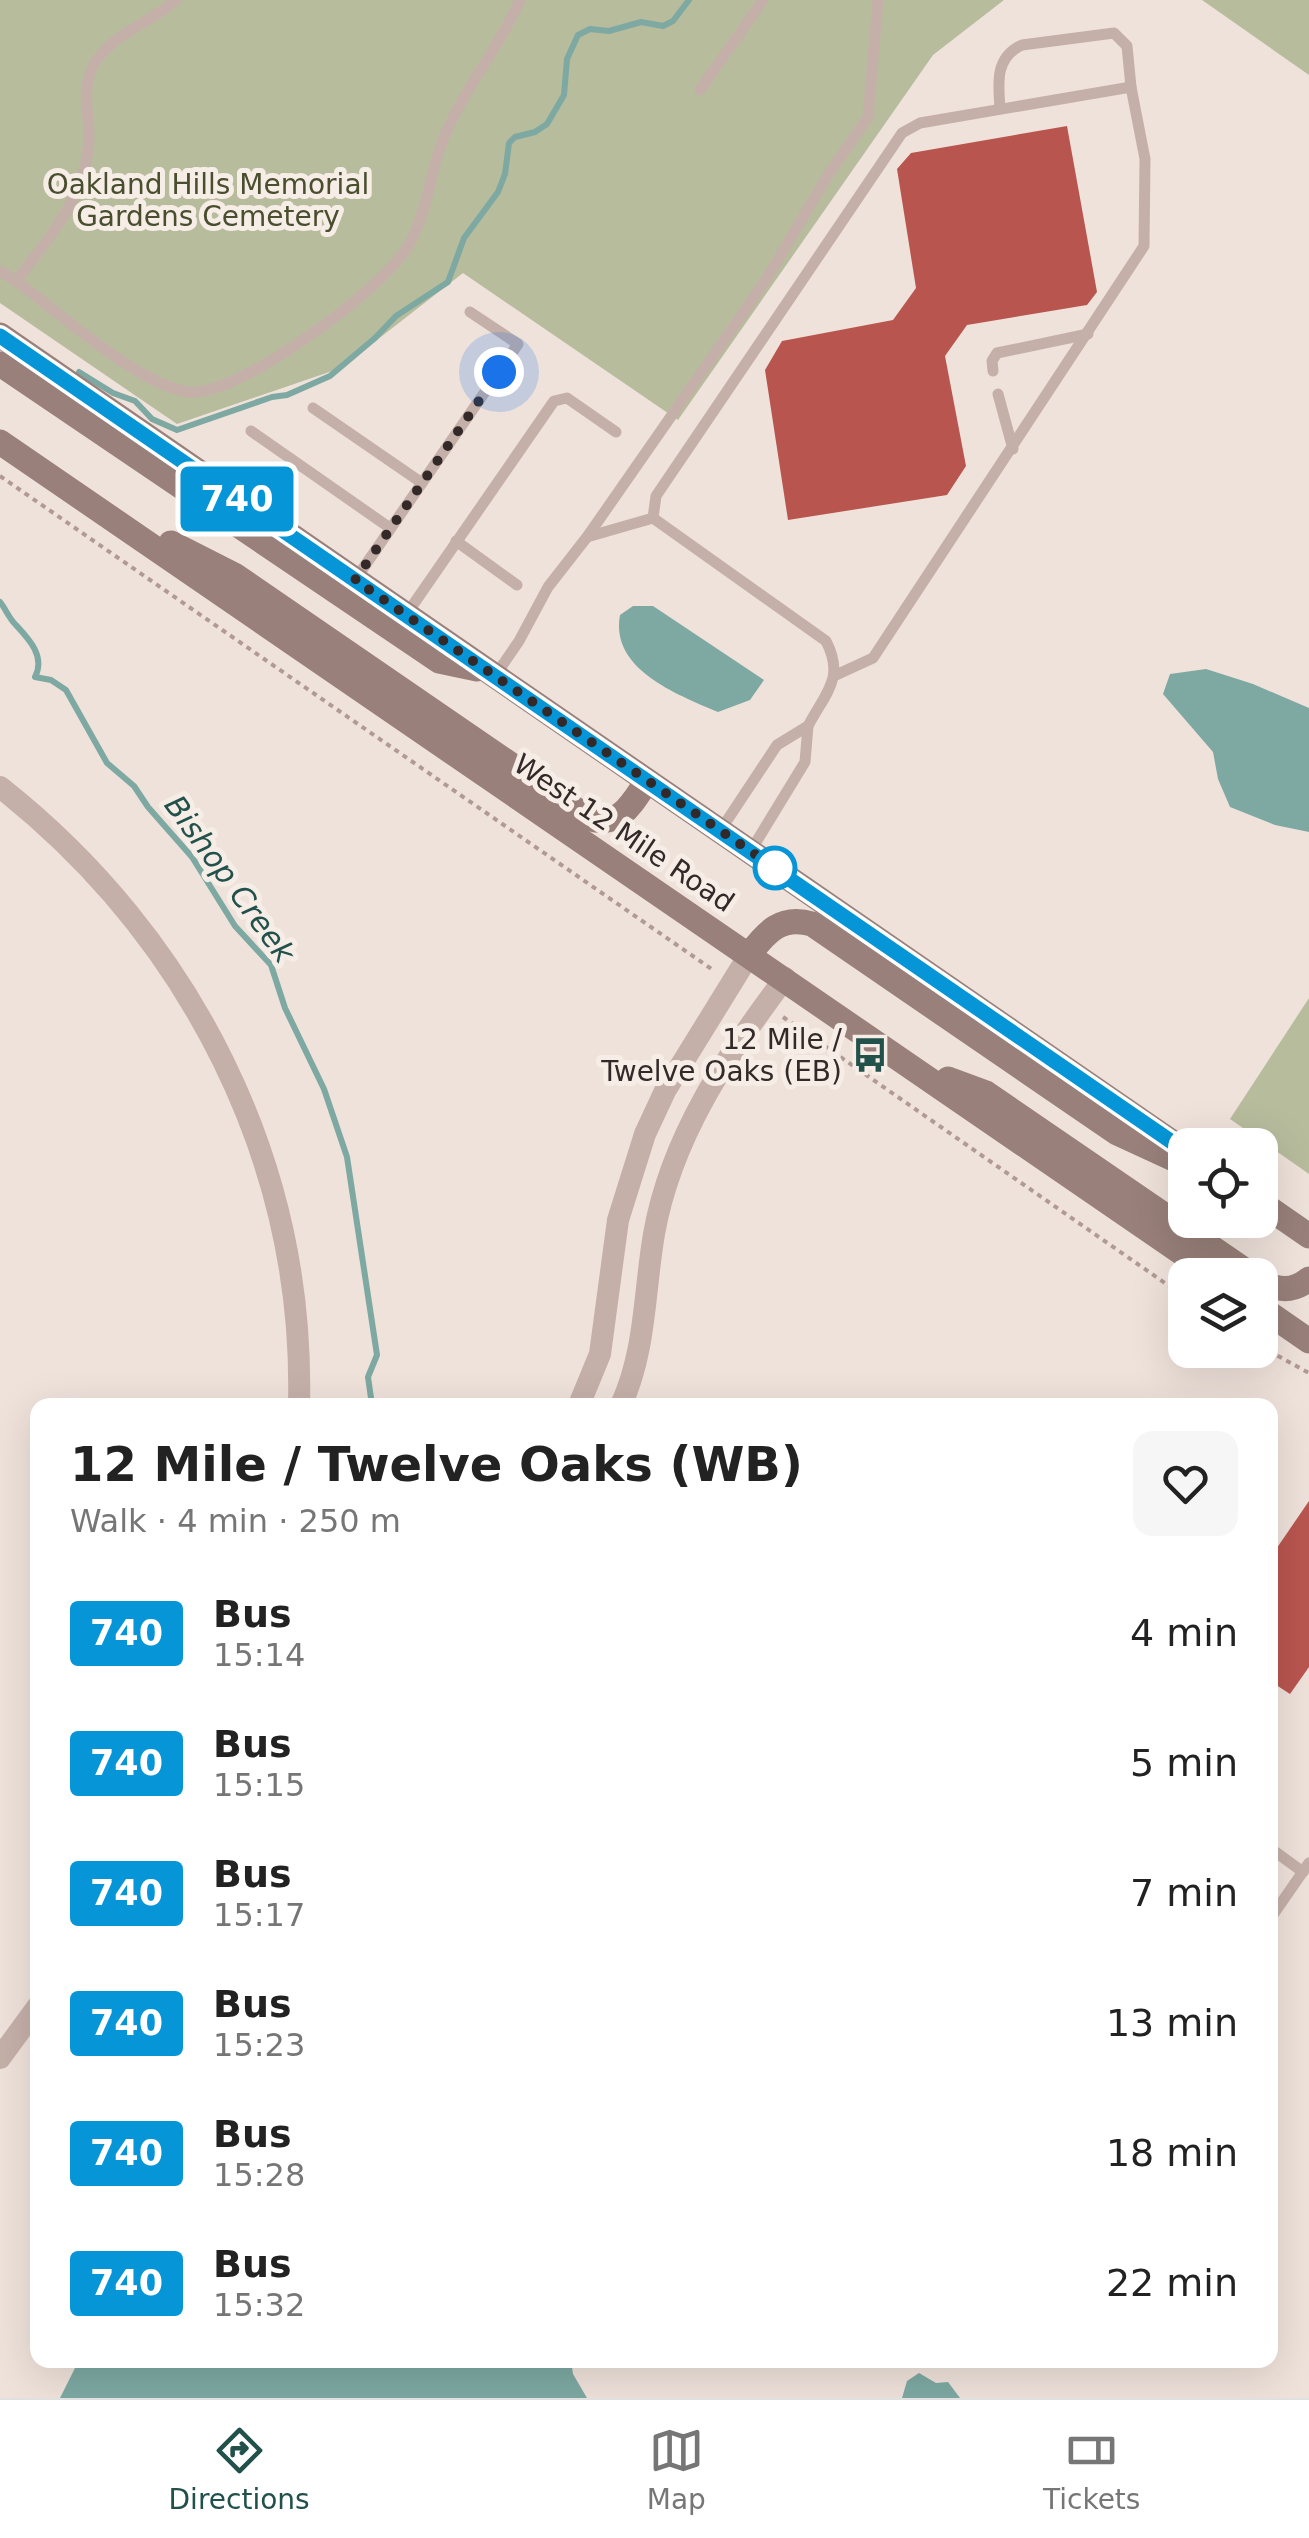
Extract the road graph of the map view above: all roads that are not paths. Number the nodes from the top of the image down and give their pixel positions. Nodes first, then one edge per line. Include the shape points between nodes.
1 (176, 0) edge
2 (520, 0) edge
3 (762, 0) edge
4 (878, 0) edge
5 (1130, 88) junction
6 (700, 90) dead end
7 (1000, 108) junction
8 (0, 271) edge
9 (16, 280) junction
10 (470, 312) dead end
11 (1088, 334) junction
12 (0, 336) edge
13 (0, 364) edge
14 (993, 371) dead end
15 (998, 394) dead end
16 (313, 408) dead end
17 (251, 432) dead end
18 (616, 432) dead end
19 (0, 442) edge
20 (1012, 449) junction
21 (422, 482) junction
22 (86, 501) junction
23 (653, 518) junction
24 (390, 528) junction
25 (587, 537) junction
26 (456, 541) junction
27 (355, 580) junction
28 (517, 585) dead end
29 (406, 614) junction
30 (491, 673) junction
31 (836, 675) junction
32 (808, 726) junction
33 (647, 781) junction
34 (0, 787) edge
35 (720, 831) junction
36 (750, 852) junction
37 (749, 955) junction
38 (785, 978) junction
39 (910, 1064) junction
40 (1168, 1138) edge
41 (1168, 1156) edge
42 (1278, 1214) edge
43 (1309, 1236) edge
44 (1190, 1258) edge
45 (1227, 1258) edge
46 (1309, 1279) edge
47 (1278, 1288) edge
48 (1278, 1319) edge
49 (1309, 1340) edge
50 (299, 1398) edge
51 (582, 1398) edge
52 (624, 1398) edge
53 (1278, 1852) edge
54 (1306, 1867) edge
55 (1278, 1908) edge
56 (30, 2017) edge
57 (0, 2058) edge

1 - 9 lane via 108,46 92,68 82,175 51,236
2 - 9 lane via 450,123 406,251 332,319 272,360 204,393 167,386
3 - 6 lane
4 - 25 lane via 868,117 766,280
5 - 7 lane
5 - 7 lane via 1127,46 1114,34 1022,45 1001,66
5 - 11 lane via 1145,159 1144,246
7 - 23 lane via 920,123 902,133 656,496
8 - 9 lane
10 - 21 lane via 518,344
11 - 14 lane via 998,354
11 - 20 lane
12 - 27 main road, West 12 Mile Road
13 - 30 main road via 439,661
15 - 20 lane
16 - 21 lane
17 - 24 lane
18 - 26 lane via 568,398 554,401
19 - 22 main road, West 12 Mile Road
20 - 31 lane via 873,658
21 - 24 lane
22 - 33 main road via 236,576 590,819 618,818
22 - 37 main road, West 12 Mile Road
23 - 25 lane
23 - 31 lane via 826,641
24 - 27 lane
25 - 30 lane
26 - 28 lane
26 - 29 lane
27 - 29 main road, West 12 Mile Road
29 - 30 main road, West 12 Mile Road
30 - 33 main road, West 12 Mile Road
31 - 32 lane
32 - 35 lane via 778,745
32 - 36 lane via 805,762
33 - 35 main road, West 12 Mile Road
34 - 50 street via 67,842 112,892 210,1033 279,1205
35 - 36 main road, West 12 Mile Road
36 - 40 main road, West 12 Mile Road
37 - 38 main road, West 12 Mile Road
37 - 41 main road via 780,924 812,924 1117,1133
37 - 51 street via 656,1107 635,1162 618,1220 600,1354
38 - 39 main road, West 12 Mile Road
38 - 52 street via 695,1113 673,1164 654,1234 640,1352
39 - 44 main road, West 12 Mile Road
39 - 45 main road via 986,1093
42 - 43 main road
46 - 47 main road
48 - 49 main road
53 - 54 lane
54 - 55 lane
56 - 57 street

